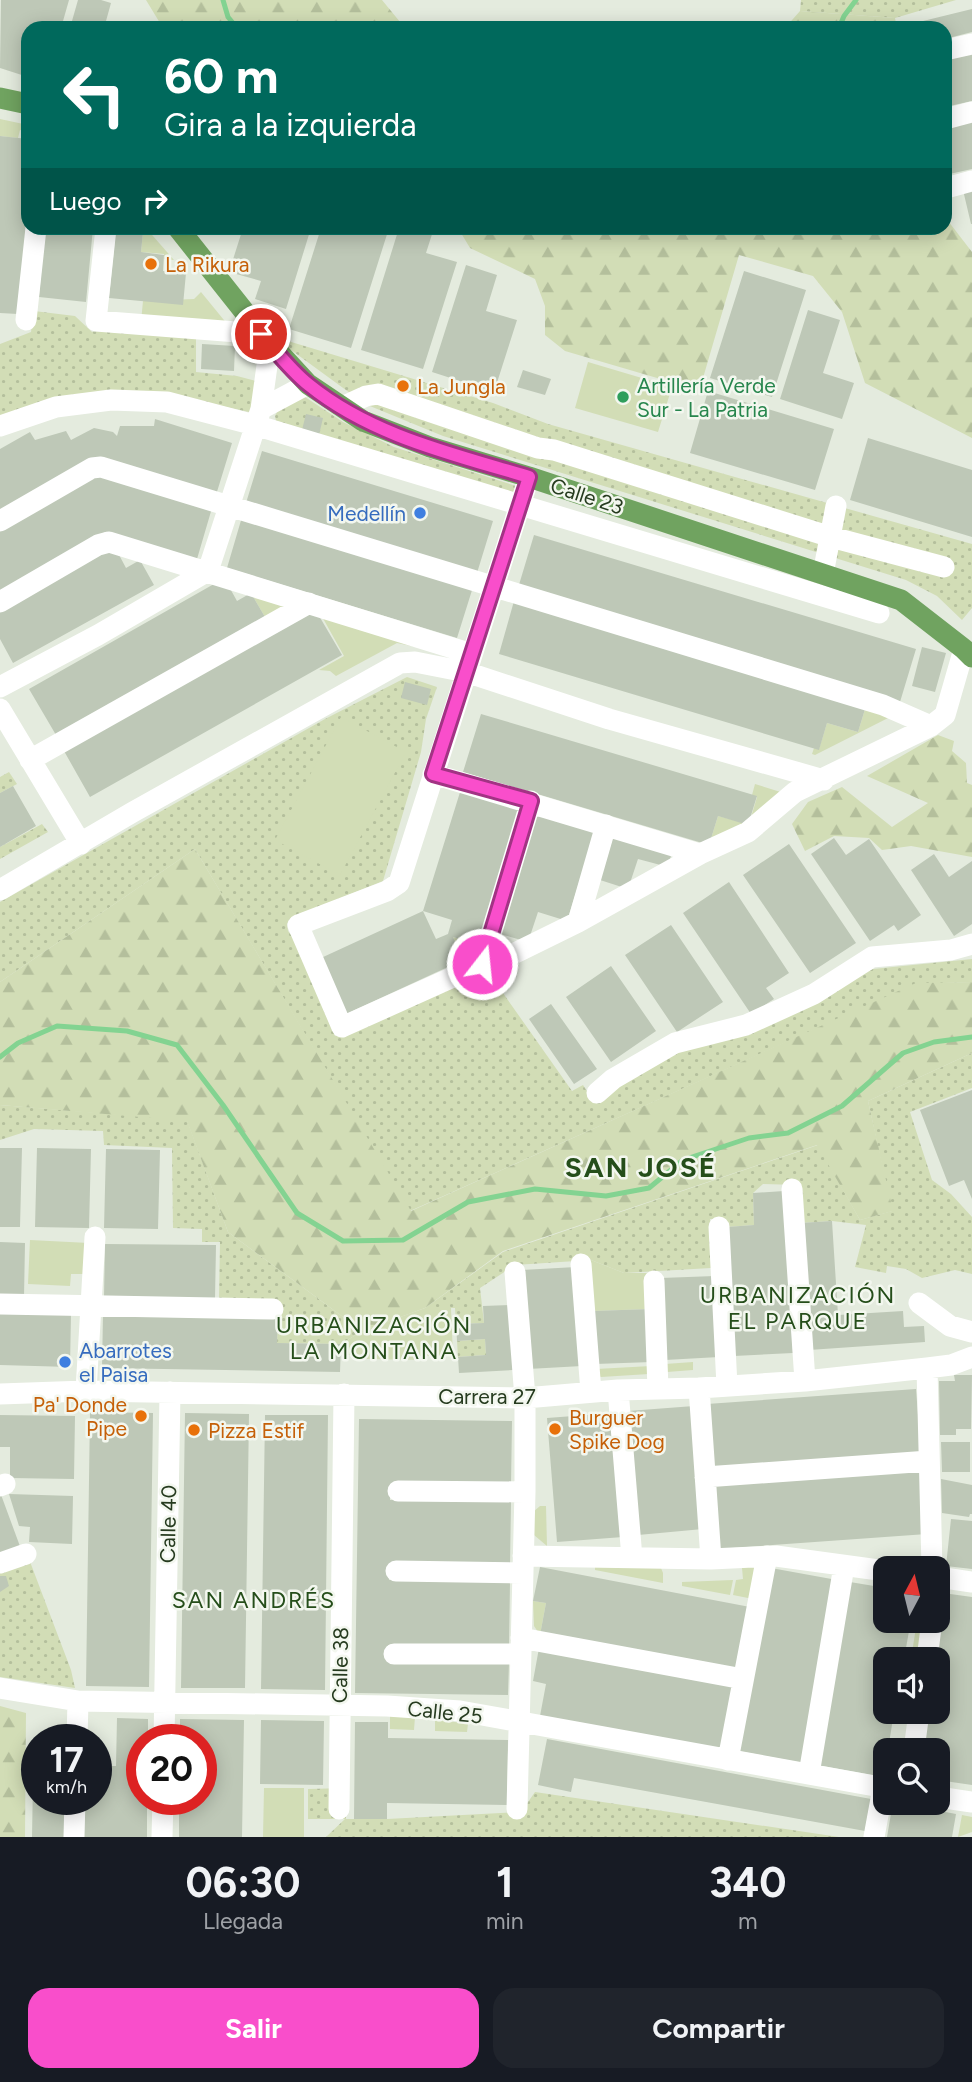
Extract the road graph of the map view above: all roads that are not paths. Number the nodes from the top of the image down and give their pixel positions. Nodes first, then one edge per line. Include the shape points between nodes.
1 (972, 44) edge
2 (952, 48) edge
3 (0, 98) edge
4 (21, 102) edge
5 (972, 112) edge
6 (952, 116) edge
7 (972, 181) edge
8 (952, 186) edge
9 (35, 235) edge
10 (105, 235) edge
11 (183, 235) edge
12 (26, 320) dead end
13 (265, 339) junction
14 (308, 384) junction
15 (342, 407) junction
16 (258, 417) junction
17 (0, 426) edge
18 (529, 477) junction
19 (520, 505) junction
20 (836, 506) dead end
21 (229, 508) junction
22 (0, 522) edge
23 (831, 537) junction
24 (944, 567) dead end
25 (208, 571) junction
26 (823, 574) junction
27 (495, 587) junction
28 (0, 602) edge
29 (309, 603) junction
30 (879, 613) dead end
31 (968, 653) edge
32 (469, 663) junction
33 (0, 687) edge
34 (0, 709) edge
35 (931, 726) junction
36 (30, 760) junction
37 (433, 774) junction
38 (824, 780) junction
39 (531, 801) junction
40 (606, 825) junction
41 (80, 844) junction
42 (700, 854) junction
43 (0, 890) edge
44 (578, 922) junction
45 (972, 944) edge
46 (482, 964) junction
47 (597, 1093) dead end
48 (792, 1189) dead end
49 (719, 1227) dead end
50 (95, 1237) dead end
51 (581, 1264) dead end
52 (514, 1272) dead end
53 (654, 1281) dead end
54 (919, 1303) dead end
55 (0, 1304) edge
56 (91, 1305) junction
57 (273, 1309) dead end
58 (972, 1332) edge
59 (972, 1357) edge
60 (927, 1368) junction
61 (805, 1381) junction
62 (727, 1386) junction
63 (699, 1388) junction
64 (658, 1389) junction
65 (618, 1390) junction
66 (86, 1391) junction
67 (170, 1392) junction
68 (591, 1392) junction
69 (0, 1394) edge
70 (344, 1394) junction
71 (525, 1398) junction
72 (929, 1461) junction
73 (705, 1477) junction
74 (398, 1491) dead end
75 (525, 1492) junction
76 (26, 1554) dead end
77 (767, 1556) junction
78 (932, 1556) edge
79 (632, 1558) junction
80 (711, 1559) junction
81 (0, 1563) edge
82 (523, 1565) junction
83 (845, 1566) junction
84 (873, 1569) edge
85 (396, 1571) dead end
86 (950, 1579) edge
87 (972, 1582) edge
88 (521, 1646) junction
89 (394, 1654) dead end
90 (743, 1679) junction
91 (0, 1688) edge
92 (78, 1701) junction
93 (165, 1703) junction
94 (340, 1707) junction
95 (520, 1722) junction
96 (77, 1724) edge
97 (164, 1724) edge
98 (728, 1760) junction
99 (808, 1774) junction
100 (873, 1786) edge
101 (950, 1799) edge
102 (972, 1802) edge
103 (339, 1809) dead end
104 (517, 1809) dead end
105 (75, 1815) edge
106 (163, 1815) edge
107 (878, 1815) edge
108 (74, 1837) edge
109 (162, 1837) edge
110 (874, 1837) edge

1 - 2 street
3 - 4 main road
5 - 6 street
7 - 8 street
9 - 12 street
10 - 13 street via 96,321
11 - 13 main road, Calle 23
13 - 14 main road, Calle 23
13 - 16 street
14 - 15 main road, Calle 23
14 - 16 street
15 - 18 main road, Calle 23 via 363,421 430,447
15 - 23 street via 378,394
16 - 17 street via 167,402 111,400 56,407
16 - 19 street
16 - 21 street
18 - 19 street
18 - 26 main road, Calle 23
19 - 27 street
19 - 30 street
20 - 23 street
21 - 22 street via 101,467
21 - 25 street
21 - 27 street
23 - 24 street
23 - 26 street
25 - 28 street via 104,542
25 - 29 street
25 - 33 street
26 - 31 main road, Calle 23 via 901,600
27 - 32 street
27 - 35 street via 883,705
29 - 32 street
29 - 36 street
31 - 35 street via 945,715
32 - 37 street
32 - 38 street via 608,719
32 - 41 street via 400,663
34 - 36 street
35 - 38 street
36 - 41 street
37 - 39 street
37 - 46 street via 399,883 299,925 342,1027
38 - 42 street via 795,792 748,832
39 - 40 street
39 - 46 street
40 - 42 street
40 - 44 street
41 - 43 street
42 - 44 street
44 - 46 street via 499,961
45 - 47 street via 872,957 814,994 746,1024 675,1043 612,1079
48 - 61 street
49 - 62 street
50 - 56 street
51 - 68 street
52 - 71 street
53 - 64 street
54 - 58 street via 950,1326
55 - 56 street
56 - 57 street
56 - 66 street
59 - 60 street, Carrera 27
60 - 61 street, Carrera 27
60 - 72 street
61 - 62 street, Carrera 27
62 - 63 street, Carrera 27
63 - 64 street, Carrera 27
63 - 73 street
64 - 65 street, Carrera 27
65 - 68 street, Carrera 27
65 - 79 street
66 - 67 street, Carrera 27
66 - 69 street, Carrera 27
67 - 70 street, Carrera 27
67 - 93 street, Calle 40
68 - 71 street, Carrera 27
70 - 71 street, Carrera 27
70 - 94 street, Calle 38
71 - 75 street
72 - 73 street
72 - 78 street
73 - 80 street
74 - 75 street
75 - 82 street
76 - 81 street
77 - 80 street
77 - 83 street
77 - 90 street
79 - 80 street
79 - 82 street
82 - 85 street
82 - 88 street
83 - 84 street
83 - 99 street
86 - 87 street
88 - 89 street
88 - 90 street
88 - 95 street
90 - 98 street
91 - 92 street, Calle 25
92 - 93 street, Calle 25
92 - 96 street
93 - 94 street, Calle 25
93 - 97 street, Calle 40
94 - 95 street, Calle 25 via 460,1711
94 - 103 street, Calle 38
95 - 98 street, Calle 25
95 - 104 street
98 - 99 street, Calle 25
99 - 100 street, Calle 25
101 - 102 street
105 - 108 street
106 - 109 street
107 - 110 street

